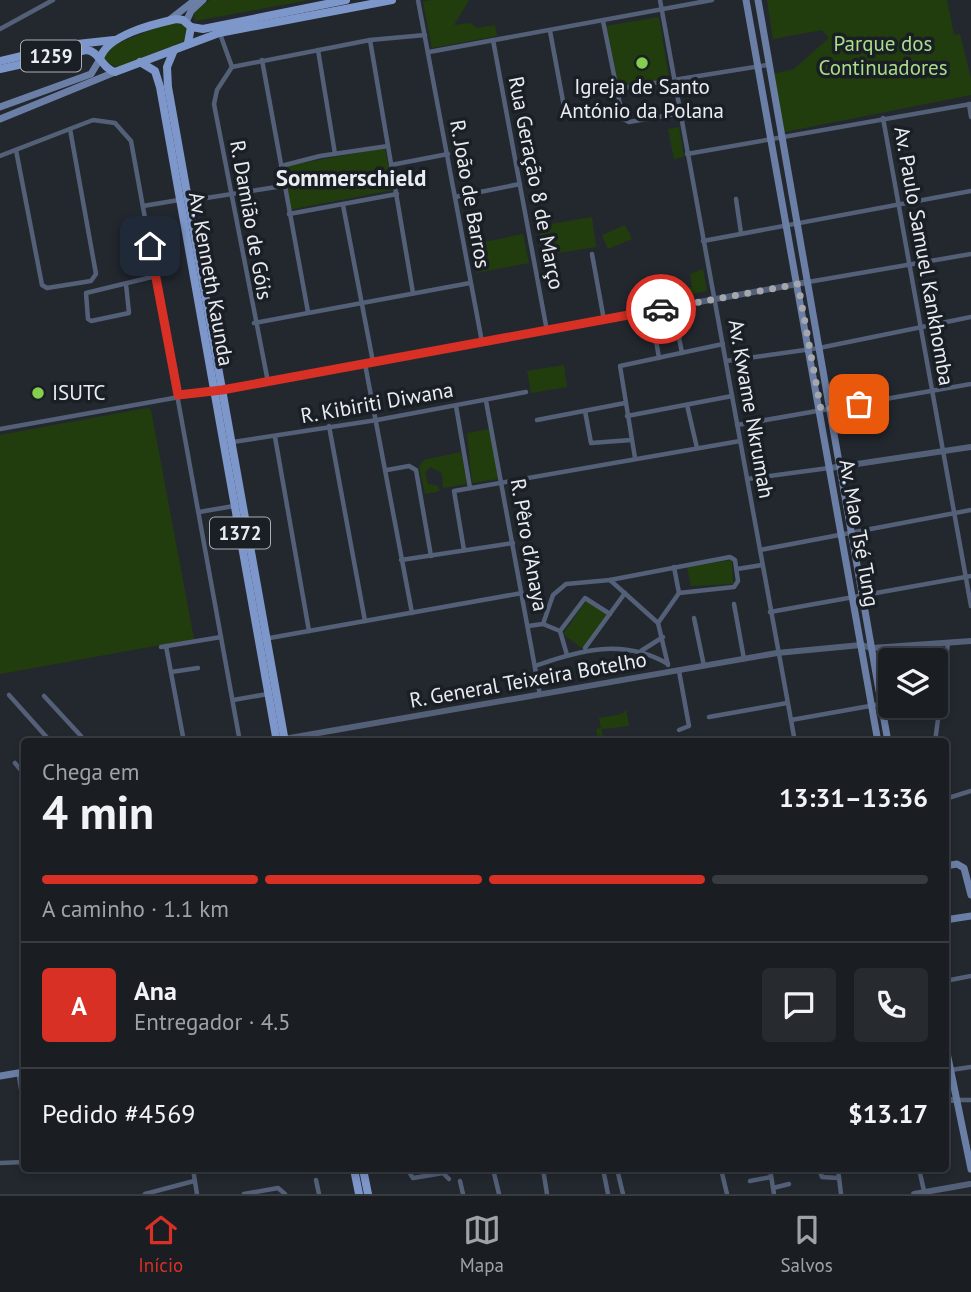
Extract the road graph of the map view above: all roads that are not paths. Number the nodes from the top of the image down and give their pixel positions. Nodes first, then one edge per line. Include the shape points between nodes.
1 (53, 0) edge
2 (392, 0) edge
3 (418, 0) edge
4 (660, 0) edge
5 (712, 0) edge
6 (746, 0) edge
7 (758, 0) edge
8 (198, 1) edge
9 (347, 3) edge
10 (662, 11) junction
11 (167, 21) junction
12 (603, 21) junction
13 (188, 24) junction
14 (0, 29) edge
15 (218, 29) junction
16 (550, 32) junction
17 (425, 35) junction
18 (117, 40) junction
19 (370, 40) junction
20 (493, 40) junction
21 (188, 43) junction
22 (174, 50) junction
23 (318, 50) junction
24 (429, 52) junction
25 (100, 59) junction
26 (262, 60) junction
27 (0, 61) edge
28 (141, 62) junction
29 (768, 65) junction
30 (757, 66) junction
31 (232, 67) junction
32 (0, 69) edge
33 (115, 72) junction
34 (675, 81) junction
35 (617, 89) junction
36 (968, 105) edge
37 (0, 107) edge
38 (565, 111) dead end
39 (681, 113) junction
40 (971, 115) edge
41 (883, 118) junction
42 (0, 119) edge
43 (69, 129) junction
44 (780, 136) junction
45 (769, 138) junction
46 (388, 146) junction
47 (16, 150) junction
48 (335, 154) junction
49 (448, 155) junction
50 (687, 155) junction
51 (0, 156) edge
52 (391, 165) junction
53 (281, 166) junction
54 (520, 184) junction
55 (283, 186) junction
56 (971, 191) edge
57 (229, 193) junction
58 (397, 194) junction
59 (455, 197) junction
60 (736, 199) dead end
61 (178, 200) junction
62 (189, 201) junction
63 (899, 204) junction
64 (343, 205) junction
65 (143, 206) junction
66 (289, 214) junction
67 (796, 222) junction
68 (787, 224) junction
69 (741, 233) junction
70 (703, 241) junction
71 (592, 254) dead end
72 (971, 254) edge
73 (911, 264) junction
74 (156, 276) junction
75 (808, 282) junction
76 (470, 283) junction
77 (126, 284) junction
78 (798, 284) junction
79 (413, 293) junction
80 (715, 300) junction
81 (360, 302) junction
82 (673, 307) junction
83 (651, 311) junction
84 (308, 312) junction
85 (971, 317) edge
86 (604, 320) junction
87 (254, 323) junction
88 (922, 327) junction
89 (547, 331) junction
90 (482, 342) junction
91 (723, 344) junction
92 (818, 348) junction
93 (809, 349) junction
94 (682, 353) junction
95 (659, 358) junction
96 (726, 361) junction
97 (374, 363) junction
98 (366, 364) junction
99 (268, 382) junction
100 (971, 384) edge
101 (218, 391) junction
102 (933, 391) junction
103 (526, 392) dead end
104 (178, 395) junction
105 (732, 396) junction
106 (486, 401) junction
107 (625, 403) junction
108 (687, 405) junction
109 (456, 406) junction
110 (830, 409) junction
111 (821, 410) junction
112 (585, 411) junction
113 (627, 416) junction
114 (377, 420) junction
115 (537, 420) dead end
116 (737, 425) junction
117 (329, 426) junction
118 (0, 429) edge
119 (275, 437) junction
120 (631, 440) junction
121 (740, 441) junction
122 (233, 442) junction
123 (971, 447) edge
124 (697, 448) junction
125 (943, 451) junction
126 (635, 458) junction
127 (841, 466) junction
128 (830, 468) junction
129 (387, 470) junction
130 (747, 479) junction
131 (502, 482) junction
132 (470, 488) junction
133 (235, 506) junction
134 (971, 510) edge
135 (199, 512) junction
136 (954, 513) junction
137 (851, 533) junction
138 (841, 535) junction
139 (513, 543) junction
140 (464, 550) junction
141 (760, 550) junction
142 (431, 556) junction
143 (401, 560) junction
144 (762, 565) junction
145 (674, 567) junction
146 (737, 569) junction
147 (968, 577) edge
148 (610, 580) junction
149 (522, 593) junction
150 (625, 593) junction
151 (679, 593) junction
152 (862, 595) junction
153 (852, 597) junction
154 (734, 604) dead end
155 (971, 606) edge
156 (770, 612) junction
157 (412, 613) junction
158 (610, 614) junction
159 (694, 618) dead end
160 (365, 621) junction
161 (658, 623) junction
162 (543, 624) junction
163 (528, 626) junction
164 (309, 631) junction
165 (560, 631) junction
166 (221, 637) junction
167 (663, 637) junction
168 (264, 639) junction
169 (971, 640) edge
170 (948, 643) junction
171 (861, 645) junction
172 (872, 648) junction
173 (585, 649) junction
174 (640, 652) junction
175 (777, 653) junction
176 (566, 655) junction
177 (744, 660) junction
178 (667, 664) junction
179 (535, 666) junction
180 (704, 667) junction
181 (198, 668) dead end
182 (171, 671) junction
183 (679, 671) junction
184 (669, 672) junction
185 (270, 676) junction
186 (878, 685) edge
187 (269, 694) junction
188 (9, 695) dead end
189 (540, 695) junction
190 (44, 696) dead end
191 (233, 700) junction
192 (787, 703) junction
193 (878, 705) edge
194 (872, 706) junction
195 (709, 717) dead end
196 (884, 718) edge
197 (790, 720) junction
198 (680, 730) dead end
199 (47, 738) edge
200 (81, 738) edge
201 (183, 738) edge
202 (239, 738) edge
203 (281, 738) edge
204 (281, 738) edge
205 (299, 738) edge
206 (794, 738) edge
207 (877, 738) edge
208 (887, 738) edge
209 (936, 738) edge
210 (15, 763) dead end
211 (21, 770) edge
212 (971, 791) edge
213 (949, 798) edge
214 (949, 865) edge
215 (971, 895) edge
216 (971, 916) edge
217 (949, 919) edge
218 (971, 976) edge
219 (949, 980) edge
220 (971, 1067) edge
221 (949, 1070) edge
222 (21, 1075) edge
223 (949, 1075) edge
224 (0, 1076) edge
225 (949, 1100) edge
226 (954, 1100) junction
227 (971, 1100) edge
228 (21, 1162) edge
229 (0, 1163) edge
230 (971, 1168) edge
231 (192, 1172) edge
232 (355, 1172) edge
233 (364, 1172) edge
234 (409, 1172) edge
235 (494, 1172) edge
236 (543, 1172) edge
237 (604, 1172) edge
238 (618, 1172) edge
239 (722, 1172) edge
240 (770, 1172) edge
241 (820, 1172) edge
242 (838, 1172) edge
243 (920, 1172) edge
244 (771, 1177) junction
245 (839, 1178) junction
246 (449, 1179) dead end
247 (316, 1180) dead end
248 (194, 1181) junction
249 (460, 1181) dead end
250 (750, 1181) dead end
251 (789, 1184) dead end
252 (971, 1184) edge
253 (774, 1191) edge
254 (924, 1191) junction
255 (145, 1194) edge
256 (197, 1194) edge
257 (244, 1194) edge
258 (285, 1194) edge
259 (319, 1194) edge
260 (359, 1194) edge
261 (368, 1194) edge
262 (463, 1194) edge
263 (499, 1194) edge
264 (547, 1194) edge
265 (608, 1194) edge
266 (622, 1194) edge
267 (727, 1194) edge
268 (841, 1194) edge
269 (914, 1194) edge

1 - 14 street
2 - 9 main road
3 - 17 street, R. João de Barros
4 - 10 street, Av. Kwame Nkrumah
5 - 10 street
6 - 30 main road, Av. Mao Tsé Tung
7 - 29 main road, Av. Mao Tsé Tung
8 - 11 main road
8 - 13 main road
9 - 15 main road
10 - 12 street
10 - 34 street, Av. Kwame Nkrumah
11 - 13 main road via 180,19
11 - 18 main road
12 - 16 street
12 - 35 street
13 - 15 main road
13 - 21 main road
15 - 21 main road
15 - 31 street
16 - 20 street
16 - 38 street
17 - 19 street
17 - 24 street, R. João de Barros
18 - 25 main road via 104,49
18 - 27 main road via 68,45
19 - 23 street
19 - 46 street
20 - 24 street
20 - 54 street, Rua Geração 8 de Março
21 - 22 main road
22 - 28 main road
22 - 62 main road, Av. Kenneth Kaunda via 167,62 167,78
23 - 26 street
23 - 48 street
24 - 49 street, R. João de Barros
25 - 32 main road, 1259 via 86,50
25 - 33 main road
25 - 37 main road via 91,74
26 - 31 street
26 - 53 street
28 - 33 main road
28 - 61 main road, Av. Kenneth Kaunda / 1372 via 158,77
29 - 30 street
29 - 44 main road, Av. Mao Tsé Tung
30 - 34 street
30 - 45 main road, Av. Mao Tsé Tung
31 - 57 street, R. Damião de Góis via 214,104
33 - 42 main road
34 - 35 street
34 - 39 street, Av. Kwame Nkrumah
35 - 39 street via 623,119 629,122
36 - 40 street
36 - 41 street
39 - 50 street, Av. Kwame Nkrumah
41 - 44 street
41 - 63 street, Av. Paulo Samuel Kankhomba
43 - 47 street
43 - 47 street via 94,279 43,287
43 - 65 street via 100,120 120,127 131,141
44 - 45 street
44 - 67 main road, Av. Mao Tsé Tung
45 - 50 street
45 - 68 main road, Av. Mao Tsé Tung
46 - 48 street
46 - 52 street
47 - 51 street
48 - 53 street
49 - 52 street
49 - 59 street, R. João de Barros
50 - 70 street, Av. Kwame Nkrumah
52 - 58 street
53 - 55 street
54 - 59 street
54 - 89 street, Rua Geração 8 de Março
55 - 57 street
55 - 66 street
56 - 63 street
57 - 62 street
57 - 87 street, R. Damião de Góis
58 - 64 street
58 - 79 street
59 - 76 street, R. João de Barros
60 - 69 street
61 - 62 street
61 - 65 street
61 - 101 main road, Av. Kenneth Kaunda / 1372
62 - 101 main road, Av. Kenneth Kaunda
63 - 67 street
63 - 73 street, Av. Paulo Samuel Kankhomba
64 - 66 street
64 - 81 street
65 - 74 street
66 - 84 street
67 - 68 street
67 - 75 main road, Av. Mao Tsé Tung
68 - 69 street
68 - 78 main road, Av. Mao Tsé Tung
69 - 70 street
70 - 80 street, Av. Kwame Nkrumah
71 - 86 street
72 - 73 street
73 - 75 street
73 - 88 street, Av. Paulo Samuel Kankhomba
74 - 77 street
74 - 104 street
75 - 78 street
75 - 92 main road, Av. Mao Tsé Tung
76 - 79 street
76 - 90 street, R. João de Barros
77 - 77 street via 85,293 88,319 129,313
78 - 80 street
78 - 93 main road, Av. Mao Tsé Tung
79 - 81 street
80 - 82 street
80 - 91 street, Av. Kwame Nkrumah
81 - 84 street
81 - 97 street
82 - 83 street
82 - 94 street
83 - 86 street
83 - 95 street
84 - 87 street
85 - 88 street
86 - 89 street
87 - 99 street, R. Damião de Góis
88 - 92 street
88 - 102 street, Av. Paulo Samuel Kankhomba
89 - 90 street
90 - 97 street
91 - 94 street
91 - 96 street, Av. Kwame Nkrumah
92 - 93 street
92 - 110 main road, Av. Mao Tsé Tung
93 - 96 street
93 - 111 main road, Av. Mao Tsé Tung
94 - 95 street
95 - 107 street via 620,366
96 - 105 street, Av. Kwame Nkrumah
97 - 98 street
98 - 99 street
98 - 114 street
99 - 101 street
100 - 102 street
101 - 104 street
101 - 122 main road, Av. Kenneth Kaunda / 1372 via 225,401
101 - 133 main road, Av. Kenneth Kaunda / 1372
102 - 110 street
102 - 125 street, Av. Paulo Samuel Kankhomba
103 - 106 street, R. Kibiriti Diwana
104 - 118 street
104 - 135 street
105 - 108 street
105 - 116 street, Av. Kwame Nkrumah
106 - 109 street, R. Kibiriti Diwana
106 - 131 street, R. Pêro d'Anaya
107 - 112 street
107 - 113 street
108 - 113 street
108 - 124 street
109 - 114 street, R. Kibiriti Diwana
109 - 132 street
110 - 111 street
110 - 127 main road, Av. Mao Tsé Tung
111 - 116 street
111 - 128 main road, Av. Mao Tsé Tung
112 - 115 street
112 - 120 street via 594,445
113 - 120 street
114 - 117 street, R. Kibiriti Diwana
114 - 129 street
116 - 121 street, Av. Kwame Nkrumah
117 - 119 street, R. Kibiriti Diwana
117 - 160 street
119 - 122 street, R. Kibiriti Diwana
119 - 164 street
120 - 126 street
121 - 124 street
121 - 130 street, Av. Kwame Nkrumah
122 - 168 main road, Av. Kenneth Kaunda / 1372
123 - 125 street
124 - 126 street
125 - 127 street
125 - 136 street, Av. Paulo Samuel Kankhomba
126 - 131 street
127 - 128 street
127 - 137 main road, Av. Mao Tsé Tung
128 - 130 street
128 - 138 main road, Av. Mao Tsé Tung
129 - 142 street via 409,466 416,470
129 - 143 street
130 - 141 street, Av. Kwame Nkrumah
131 - 132 street
131 - 139 street, R. Pêro d'Anaya
132 - 140 street via 453,495
133 - 135 street
133 - 168 main road, Av. Kenneth Kaunda / 1372
134 - 136 street
135 - 166 street
136 - 137 street
136 - 147 street, Av. Paulo Samuel Kankhomba
137 - 138 street
137 - 152 main road, Av. Mao Tsé Tung
138 - 141 street
138 - 153 main road, Av. Mao Tsé Tung
139 - 140 street
139 - 149 street, R. Pêro d'Anaya
140 - 142 street
141 - 144 street, Av. Kwame Nkrumah
142 - 143 street
143 - 157 street
144 - 146 street
144 - 156 street, Av. Kwame Nkrumah
145 - 146 street via 730,557
145 - 148 street
145 - 151 street
146 - 151 street via 734,587
147 - 152 street
147 - 155 street, Av. Paulo Samuel Kankhomba
148 - 150 street
148 - 162 street via 566,584 553,595
149 - 157 street
149 - 163 street, R. Pêro d'Anaya
150 - 158 street
150 - 161 street
151 - 161 street
152 - 153 street
152 - 172 main road, Av. Mao Tsé Tung
153 - 156 street
153 - 171 main road, Av. Mao Tsé Tung
154 - 177 street
156 - 175 street, Av. Kwame Nkrumah
157 - 160 street
158 - 165 street via 585,598
158 - 173 street
159 - 180 street
160 - 164 street
161 - 167 street
162 - 163 street
162 - 165 street
163 - 179 street, R. Pêro d'Anaya
164 - 168 street
165 - 176 street
166 - 182 street via 164,647
166 - 191 street
167 - 174 street
167 - 178 street
168 - 185 main road, Av. Kenneth Kaunda / 1372
169 - 170 street
170 - 172 street
170 - 209 street
171 - 172 street
171 - 175 street, R. General Teixeira Botelho
171 - 194 main road, Av. Mao Tsé Tung
172 - 186 main road, Av. Mao Tsé Tung
173 - 174 street
173 - 176 street
174 - 178 street
175 - 177 street, R. General Teixeira Botelho
175 - 192 street, Av. Kwame Nkrumah
176 - 179 street
177 - 180 street, R. General Teixeira Botelho
178 - 184 street
179 - 189 street, R. Pêro d'Anaya
180 - 183 street, R. General Teixeira Botelho
181 - 182 street
182 - 201 street
183 - 184 street, R. General Teixeira Botelho
183 - 198 street via 689,726
184 - 189 street, R. General Teixeira Botelho
185 - 187 main road
185 - 203 main road
187 - 191 street
187 - 204 main road
188 - 199 street
189 - 205 street, R. General Teixeira Botelho
190 - 200 street
191 - 202 street
192 - 195 street
192 - 197 street, Av. Kwame Nkrumah
193 - 194 street
194 - 197 street
194 - 207 main road, Av. Mao Tsé Tung
196 - 208 main road, Av. Mao Tsé Tung
197 - 206 street, Av. Kwame Nkrumah
210 - 211 street
212 - 213 street
214 - 215 main road via 964,868
216 - 217 main road
218 - 219 street
220 - 221 street
222 - 224 main road
223 - 226 main road
225 - 226 street
226 - 227 street
226 - 230 main road
228 - 229 street
231 - 248 street
232 - 260 main road
233 - 261 main road
234 - 246 street via 413,1178 443,1173
235 - 263 street
236 - 264 street
237 - 265 street
238 - 266 street
239 - 267 street
240 - 244 street
241 - 245 street via 822,1177
242 - 245 street
243 - 254 street
244 - 250 street
244 - 253 street
245 - 268 street
247 - 259 street
248 - 255 street
248 - 256 street
249 - 262 street
251 - 253 street
252 - 254 street
254 - 269 street
257 - 258 street via 278,1188

